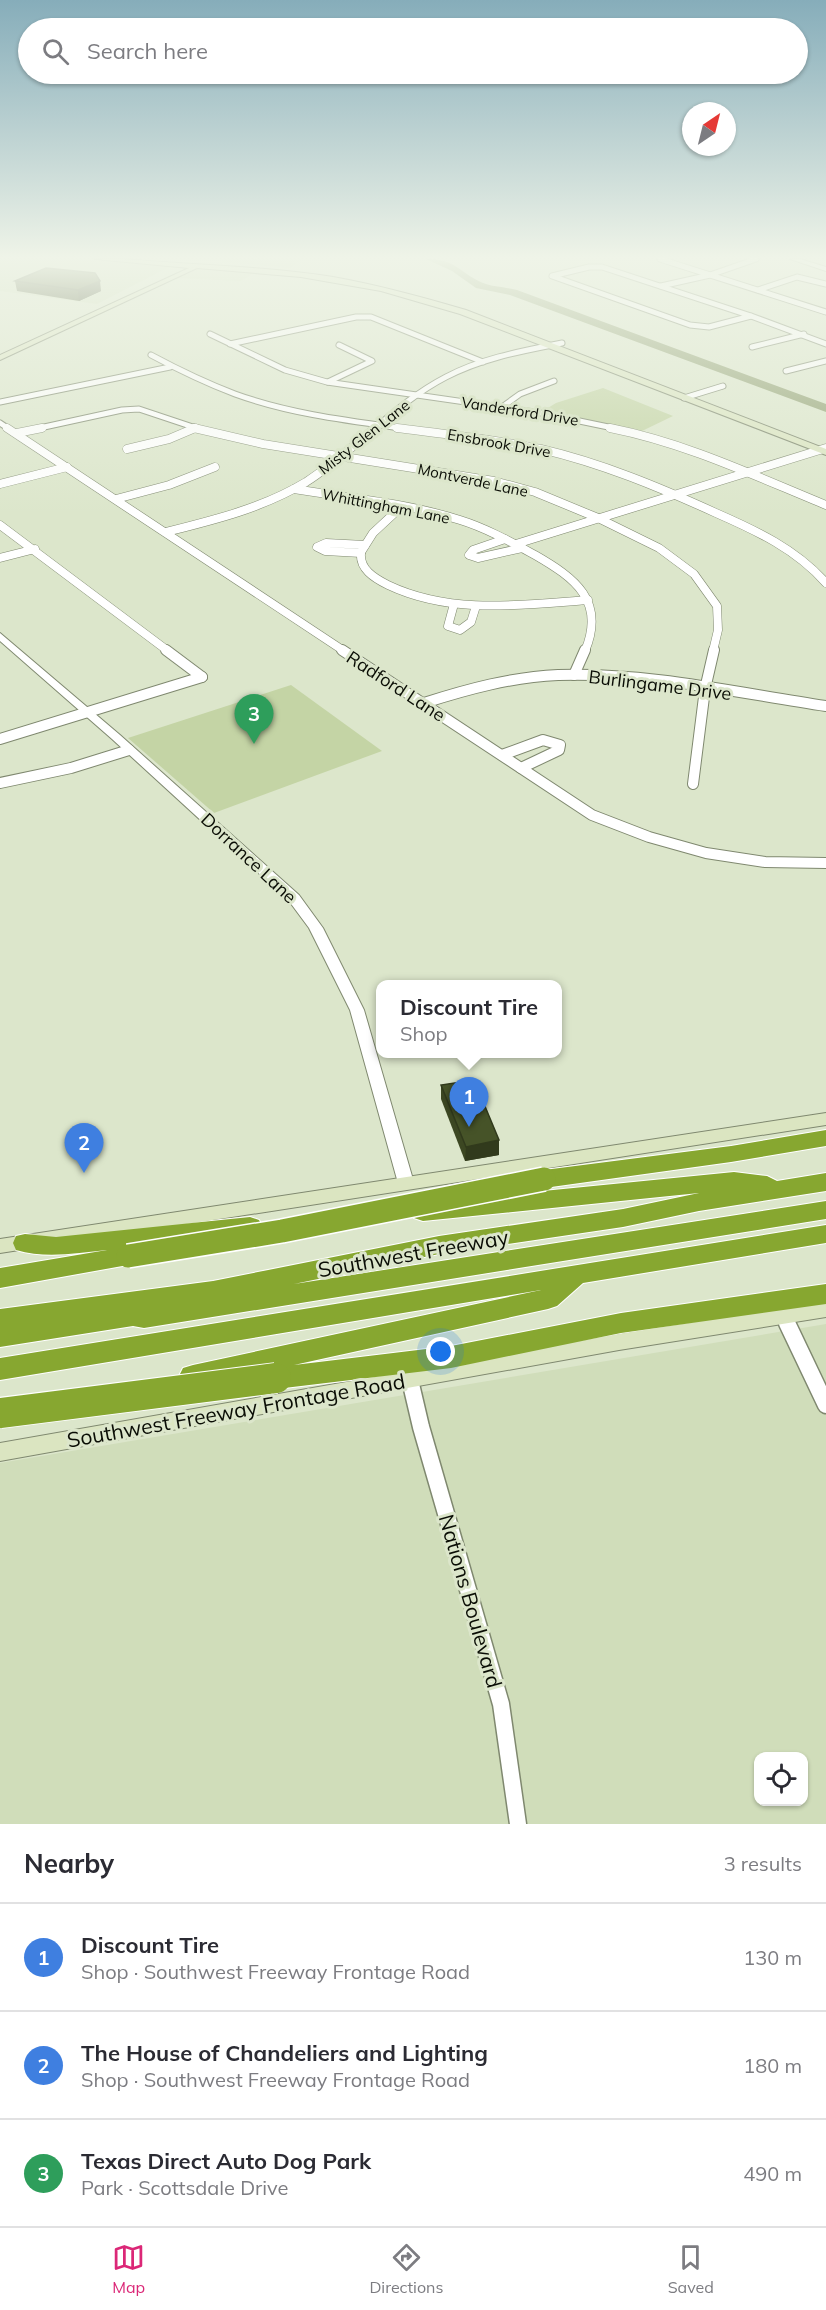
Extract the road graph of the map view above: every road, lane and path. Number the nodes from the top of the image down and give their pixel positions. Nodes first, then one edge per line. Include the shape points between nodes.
1 (29, 344) edge
2 (230, 344) edge
3 (440, 344) edge
4 (556, 344) edge
5 (565, 344) edge
6 (764, 344) edge
7 (339, 345) dead end
8 (551, 345) junction
9 (752, 347) dead end
10 (151, 355) dead end
11 (0, 358) edge
12 (483, 362) junction
13 (826, 362) edge
14 (809, 366) junction
15 (170, 367) junction
16 (786, 371) dead end
17 (826, 371) edge
18 (554, 381) dead end
19 (327, 382) junction
20 (723, 386) dead end
21 (695, 394) junction
22 (415, 396) junction
23 (684, 398) junction
24 (0, 402) edge
25 (502, 407) junction
26 (0, 423) edge
27 (380, 425) junction
28 (195, 428) junction
29 (17, 433) junction
30 (127, 449) dead end
31 (825, 449) edge
32 (340, 456) junction
33 (67, 467) junction
34 (215, 467) dead end
35 (748, 472) junction
36 (0, 484) edge
37 (294, 489) junction
38 (676, 495) junction
39 (116, 499) junction
40 (826, 505) edge
41 (401, 507) junction
42 (598, 518) junction
43 (0, 525) edge
44 (166, 532) junction
45 (505, 539) junction
46 (519, 546) junction
47 (35, 549) junction
48 (363, 549) junction
49 (0, 558) edge
50 (826, 583) edge
51 (588, 600) junction
52 (454, 604) junction
53 (476, 606) junction
54 (0, 636) edge
55 (574, 675) junction
56 (705, 689) junction
57 (424, 703) junction
58 (826, 706) edge
59 (87, 713) junction
60 (0, 739) edge
61 (129, 750) junction
62 (502, 755) junction
63 (520, 768) junction
64 (0, 783) edge
65 (693, 784) dead end
66 (826, 863) edge
67 (826, 1119) edge
68 (826, 1138) edge
69 (826, 1182) edge
70 (406, 1183) junction
71 (793, 1187) junction
72 (826, 1210) edge
73 (826, 1234) edge
74 (25, 1243) junction
75 (0, 1246) edge
76 (576, 1275) junction
77 (0, 1278) edge
78 (826, 1294) edge
79 (826, 1309) edge
80 (784, 1316) junction
81 (144, 1318) junction
82 (0, 1319) edge
83 (0, 1336) edge
84 (0, 1346) edge
85 (0, 1369) edge
86 (410, 1380) junction
87 (826, 1405) edge
88 (0, 1413) edge
89 (0, 1419) edge
90 (0, 1452) edge
91 (518, 1824) edge

1 - 11 main road
2 - 19 street, Vanderford Drive via 285,370
3 - 12 street
4 - 8 street, Misty Glen Lane
5 - 21 main road
6 - 9 street
7 - 19 street via 372,361
8 - 12 street, Misty Glen Lane
8 - 23 main road
10 - 15 street, Ensbrook Drive
12 - 22 street, Misty Glen Lane via 452,374
13 - 14 street
14 - 16 street
14 - 17 street
15 - 24 street
15 - 27 street, Ensbrook Drive via 254,402
18 - 25 street via 520,394
19 - 22 street, Vanderford Drive
20 - 21 street
21 - 23 street
21 - 31 main road
22 - 25 street, Vanderford Drive
22 - 27 street, Misty Glen Lane
23 - 31 main road
25 - 35 street, Vanderford Drive via 639,433
26 - 29 street, Radford Lane
27 - 32 street, Misty Glen Lane
27 - 38 street, Ensbrook Drive via 560,454 615,470
28 - 29 street, Montverde Lane via 147,411 127,410
28 - 30 street
28 - 32 street, Montverde Lane via 262,444
29 - 33 street, Radford Lane
31 - 35 street
32 - 37 street, Misty Glen Lane
32 - 42 street, Montverde Lane via 494,481 535,492
33 - 36 street
33 - 39 street, Radford Lane
34 - 39 street
35 - 38 street
35 - 40 street, Vanderford Drive
37 - 41 street, Whittingham Lane
37 - 44 street, Misty Glen Lane via 221,517
38 - 42 street
38 - 50 street, Ensbrook Drive via 772,539 815,569
39 - 44 street, Radford Lane
41 - 45 street, Whittingham Lane via 462,521
41 - 48 street
42 - 46 street
42 - 56 street, Montverde Lane via 659,549 694,574 717,606 718,630
43 - 47 street
44 - 57 street, Radford Lane
45 - 46 street, Whittingham Lane
45 - 46 street via 469,555 478,558
46 - 51 street, Whittingham Lane via 573,579
47 - 49 street
47 - 59 street via 202,678
48 - 48 street via 326,543 317,547 325,551
48 - 52 street via 361,561 366,569 391,587 412,596
51 - 53 street
51 - 55 street via 593,626
52 - 53 street
52 - 53 street via 448,626 459,630 471,625
54 - 59 street, Dorrance Lane
55 - 56 street, Burlingame Drive
55 - 57 street, Burlingame Drive via 501,682
56 - 58 street, Burlingame Drive
56 - 65 street, Montverde Lane
57 - 62 street, Radford Lane
59 - 60 street
59 - 61 street, Dorrance Lane
61 - 64 street via 71,768
61 - 70 street, Dorrance Lane via 294,898 316,928 357,1010
62 - 63 street, Radford Lane
62 - 63 street via 543,740 560,745 559,750
63 - 66 street, Radford Lane via 592,815 639,836 703,854 794,865
67 - 70 main road
68 - 77 highway, bridge via 544,1179 282,1231
69 - 71 highway, Southwest Freeway
70 - 74 main road
71 - 74 highway via 734,1181 56,1246
71 - 82 highway, Southwest Freeway via 439,1245 213,1291
72 - 81 highway
73 - 76 highway
74 - 75 main road
76 - 85 highway
76 - 89 highway via 548,1299
78 - 88 highway, bridge via 621,1323 451,1357
79 - 80 main road, Southwest Freeway Frontage Road
80 - 86 main road, Southwest Freeway Frontage Road
80 - 87 street
81 - 83 highway via 133,1316
81 - 84 highway via 134,1324
86 - 90 main road, Southwest Freeway Frontage Road
86 - 91 street, Nations Boulevard via 501,1704

